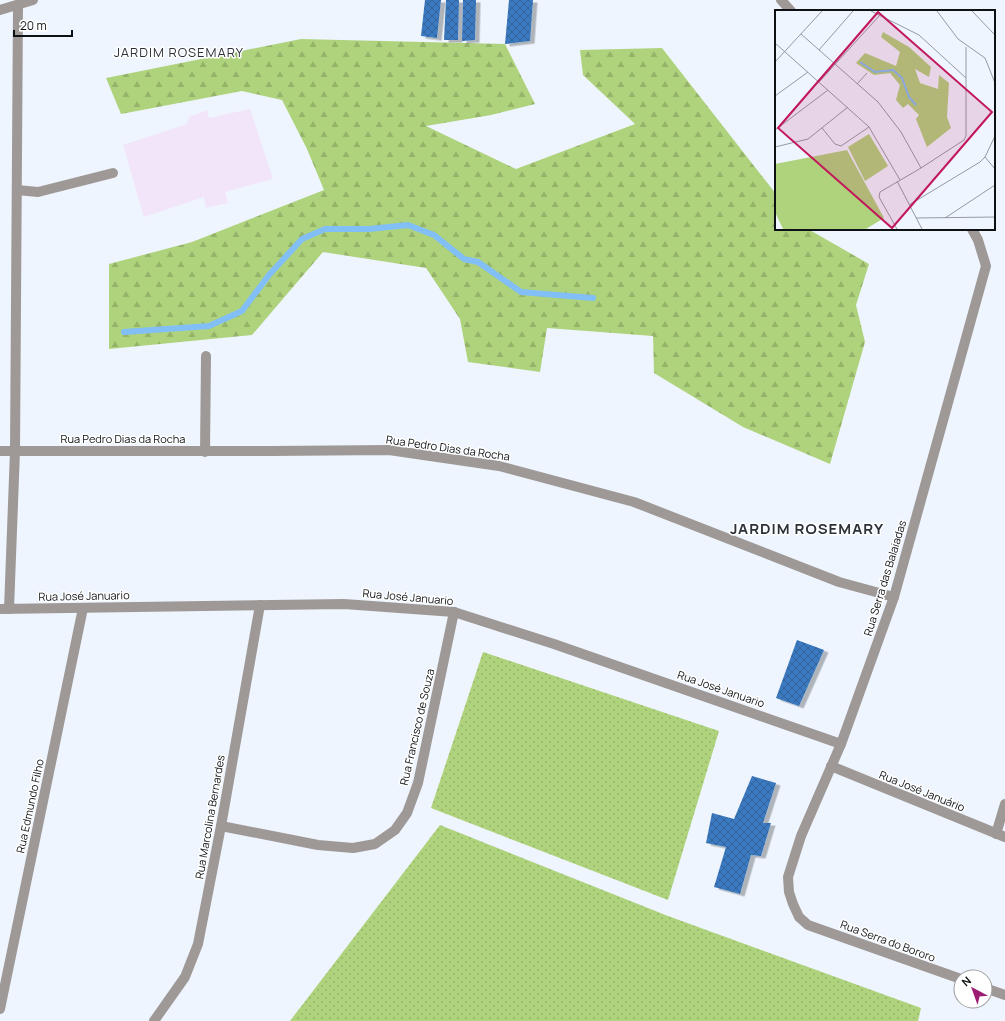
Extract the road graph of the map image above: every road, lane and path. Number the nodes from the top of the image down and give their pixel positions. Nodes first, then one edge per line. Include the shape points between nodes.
1 (33, 0) edge
2 (781, 0) edge
3 (18, 4) junction
4 (0, 10) edge
5 (790, 10) edge
6 (113, 173) dead end
7 (17, 190) junction
8 (973, 230) edge
9 (206, 356) dead end
10 (0, 451) edge
11 (15, 452) junction
12 (205, 452) junction
13 (894, 597) junction
14 (260, 605) junction
15 (83, 608) junction
16 (5, 609) edge
17 (454, 612) junction
18 (841, 744) junction
19 (831, 766) junction
20 (1005, 804) edge
21 (221, 826) junction
22 (1000, 836) edge
23 (808, 925) joint
24 (953, 976) edge
25 (993, 991) edge
26 (1005, 995) edge
27 (0, 1009) edge
28 (154, 1021) edge

1 - 3 street
2 - 5 street
3 - 4 street
3 - 7 street
6 - 7 street via 38,192
7 - 11 street
8 - 13 street, Rua Serra das Balaiadas via 986,266
9 - 12 street
10 - 11 street, Rua Pedro Dias da Rocha
11 - 12 street, Rua Pedro Dias da Rocha
11 - 16 street
12 - 13 street, Rua Pedro Dias da Rocha via 389,450 499,466 634,502 840,582
13 - 18 street, Rua Serra das Balaiadas
14 - 15 street, Rua José Januario
14 - 17 street, Rua José Januario via 344,604
14 - 21 street, Rua Marcolina Bernardes
15 - 16 street, Rua José Januario
15 - 27 street, Rua Edmundo Filho
17 - 18 street, Rua José Januario
17 - 21 street, Rua Francisco de Souza via 418,783 407,813 396,830 375,844 353,848 318,845
18 - 19 street, Rua Serra das Balaiadas
19 - 22 street, Rua José Januário
19 - 23 street, Rua Serra das Balaiadas via 801,836 788,878 793,904 799,917
20 - 22 street
21 - 28 street, Rua Marcolina Bernardes via 198,944 185,977
23 - 24 street, Rua Serra do Bororo
25 - 26 street

